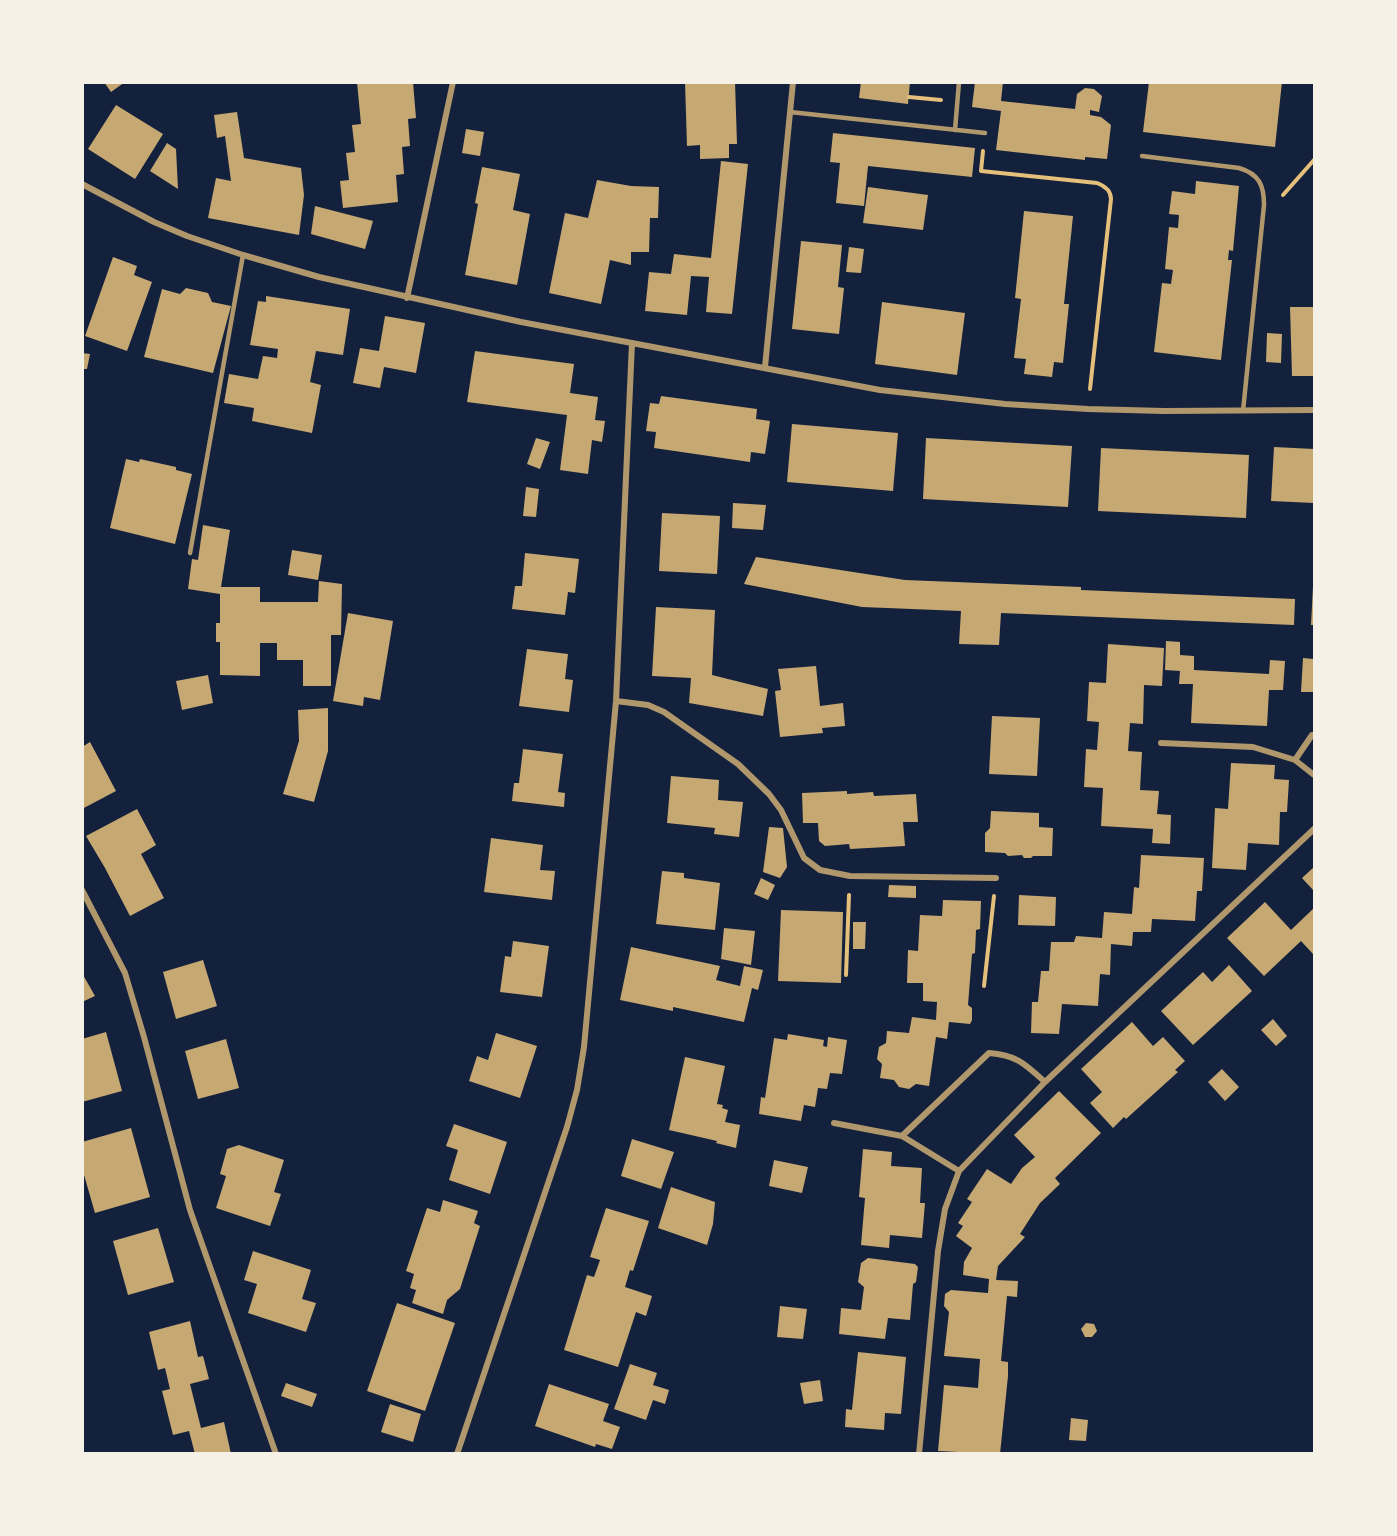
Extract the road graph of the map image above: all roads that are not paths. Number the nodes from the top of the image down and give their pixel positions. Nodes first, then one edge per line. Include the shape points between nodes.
1 (453, 82) edge
2 (793, 82) edge
3 (960, 82) edge
4 (790, 112) junction
5 (955, 130) junction
6 (985, 133) road end
7 (1142, 156) dead end
8 (82, 184) edge
9 (243, 255) junction
10 (407, 298) junction
11 (632, 343) junction
12 (765, 367) junction
13 (1314, 410) edge
14 (1243, 411) junction
15 (190, 553) dead end
16 (616, 701) junction
17 (1314, 735) edge
18 (1161, 742) dead end
19 (1295, 760) junction
20 (1314, 775) edge
21 (1314, 829) edge
22 (996, 878) road end
23 (82, 890) edge
24 (1045, 1082) junction
25 (834, 1123) dead end
26 (902, 1136) junction
27 (960, 1171) junction
28 (276, 1454) edge
29 (457, 1454) edge
30 (919, 1454) edge

1 - 10 street
2 - 4 street
3 - 5 lane
4 - 5 lane
4 - 12 street
5 - 6 lane
7 - 14 lane via 1247,170 1261,183 1264,205
8 - 9 street via 154,222
9 - 10 street
9 - 15 lane
10 - 11 street
11 - 12 street
11 - 16 street
12 - 14 street via 903,393 1005,405
13 - 14 street
16 - 22 street via 648,705 664,712 738,764 769,794 804,858 820,870 850,876
16 - 29 street via 577,1090
17 - 19 street
18 - 19 street via 1253,747
19 - 20 street
21 - 24 street
23 - 28 street via 125,973 190,1210
24 - 26 street via 1021,1060 989,1053
24 - 27 street
25 - 26 street
26 - 27 street
27 - 30 street via 945,1209 938,1251

